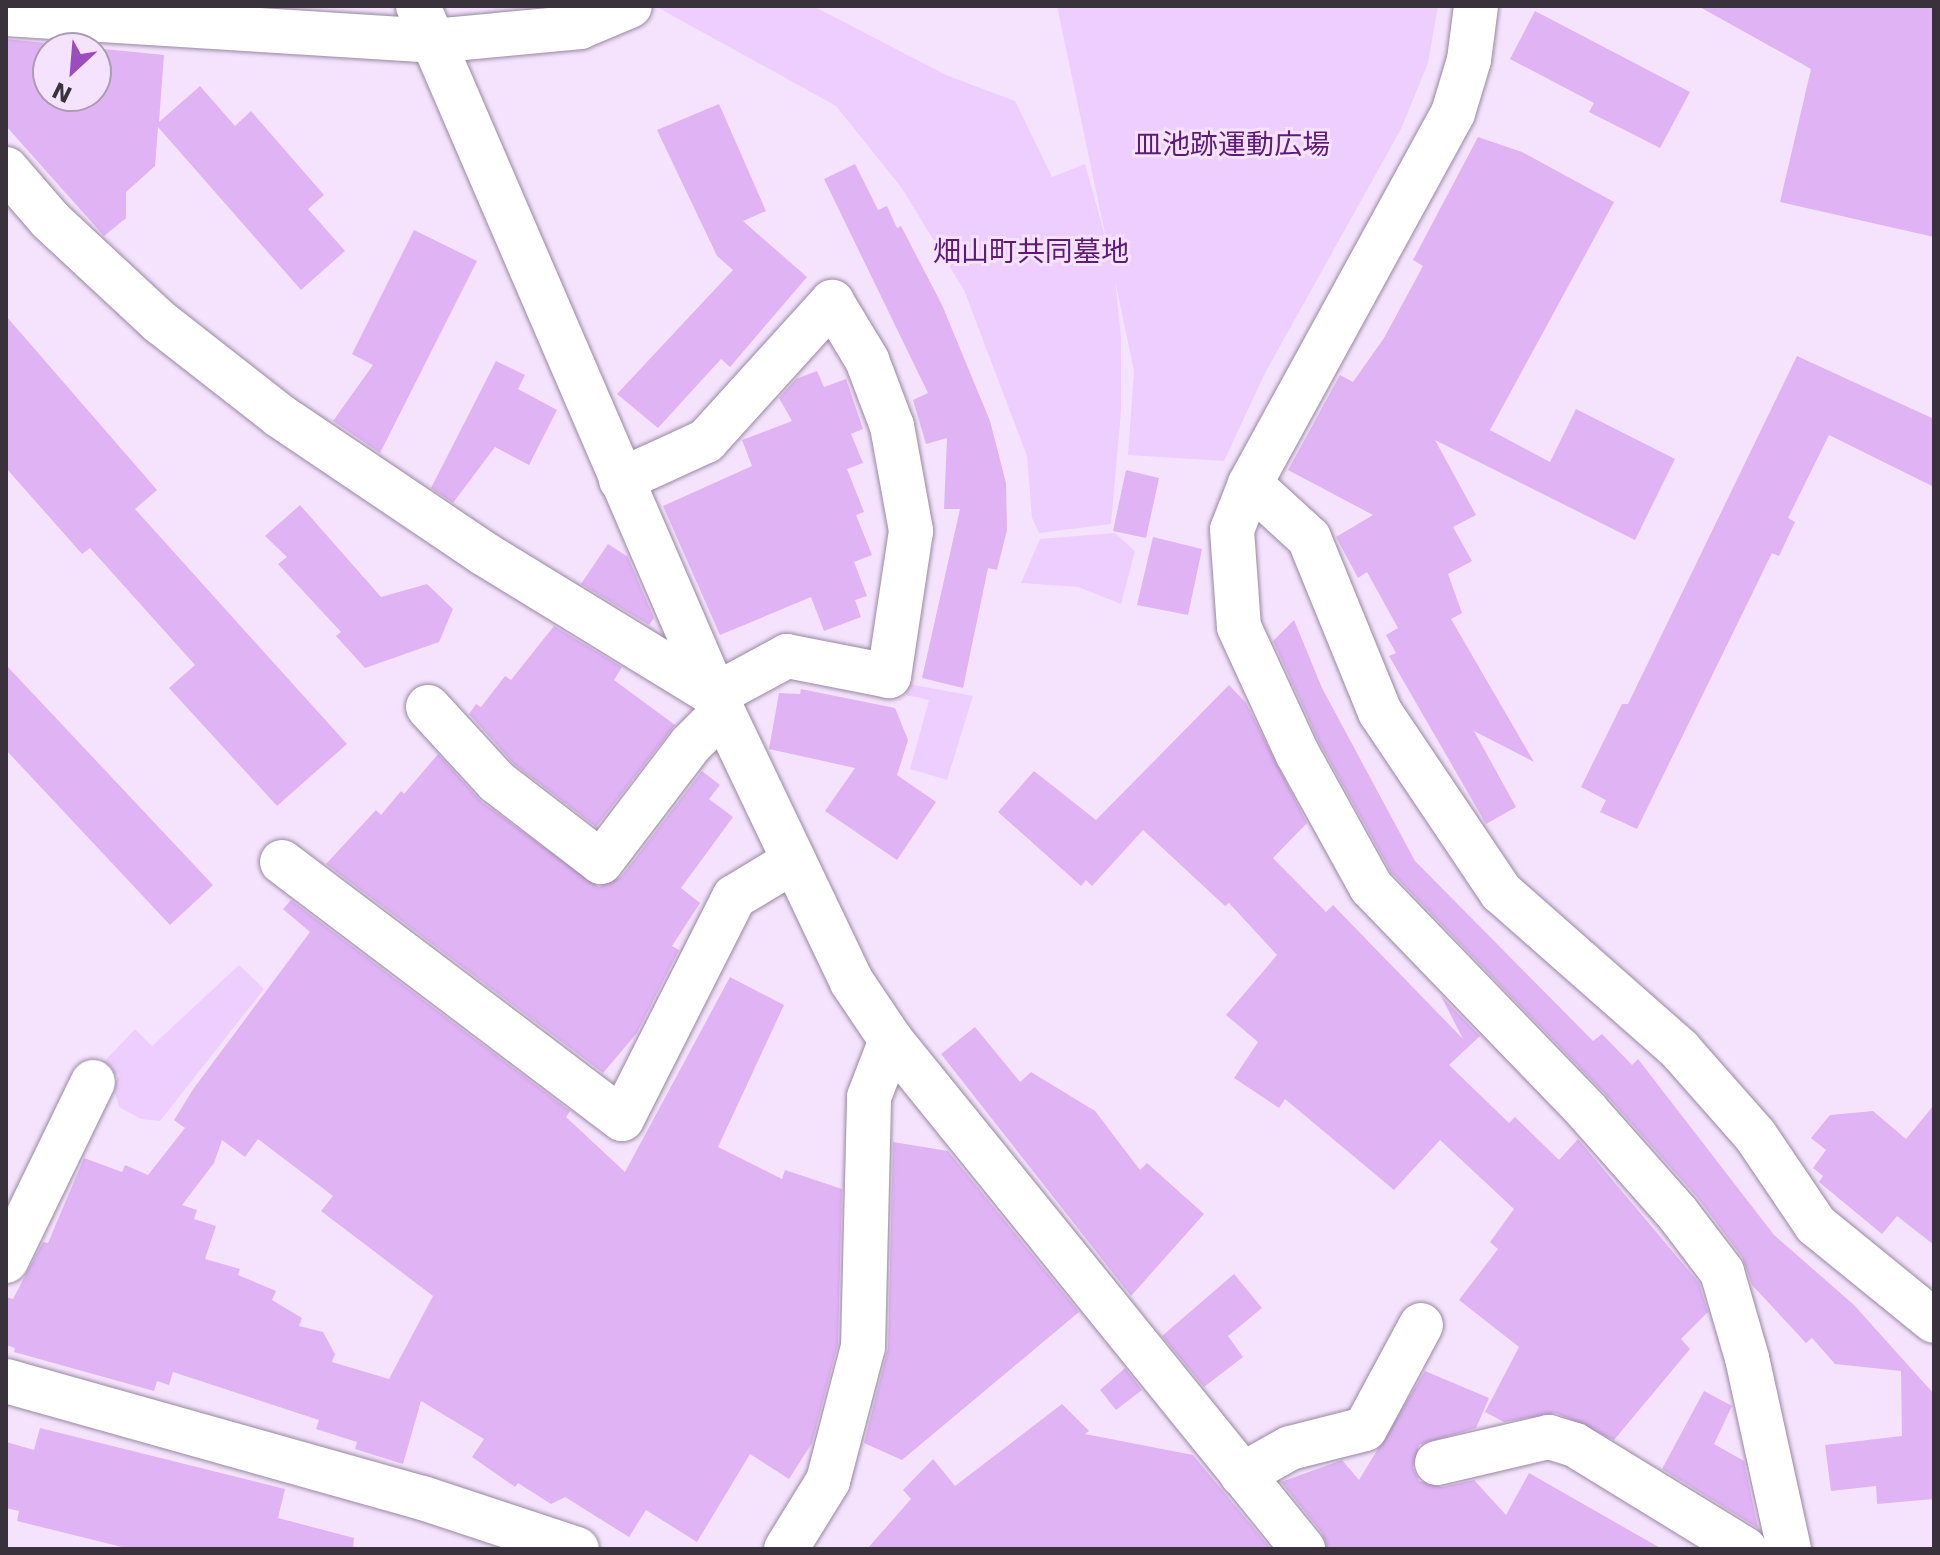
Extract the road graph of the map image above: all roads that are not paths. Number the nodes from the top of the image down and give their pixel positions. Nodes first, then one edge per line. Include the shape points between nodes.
1 (630, 6) edge
2 (1476, 6) edge
3 (6, 14) edge
4 (426, 24) edge
5 (6, 169) edge
6 (621, 480) junction
7 (1250, 484) junction
8 (719, 704) junction
9 (428, 707) dead end
10 (794, 861) junction
11 (282, 862) dead end
12 (891, 1040) junction
13 (93, 1082) dead end
14 (6, 1261) edge
15 (1934, 1321) edge
16 (1421, 1325) dead end
17 (6, 1381) edge
18 (1437, 1463) dead end
19 (1242, 1475) junction
20 (1737, 1547) edge
21 (577, 1549) edge
22 (786, 1549) edge
23 (1303, 1549) edge
24 (1789, 1549) edge

1 - 4 street via 580,27
2 - 7 street via 1469,60 1453,113
3 - 4 street
4 - 6 street
5 - 8 street via 50,220 161,323 280,416
6 - 8 street
6 - 8 street via 706,441 832,302 867,360 892,426 911,531 889,676 787,656
7 - 15 street via 1309,538 1380,712 1501,892 1680,1050 1755,1135 1816,1225
7 - 24 street via 1232,530 1239,627 1297,753 1371,887 1587,1111 1722,1272 1747,1358
8 - 9 street via 601,862 497,782
8 - 10 street
10 - 11 street via 734,897 622,1119
10 - 12 street via 852,982
12 - 19 street
12 - 22 street via 869,1097 863,1347 828,1481
13 - 14 street
16 - 19 street via 1365,1429 1290,1448
17 - 21 street via 423,1498
18 - 20 street via 1549,1437 1575,1445
19 - 23 street

